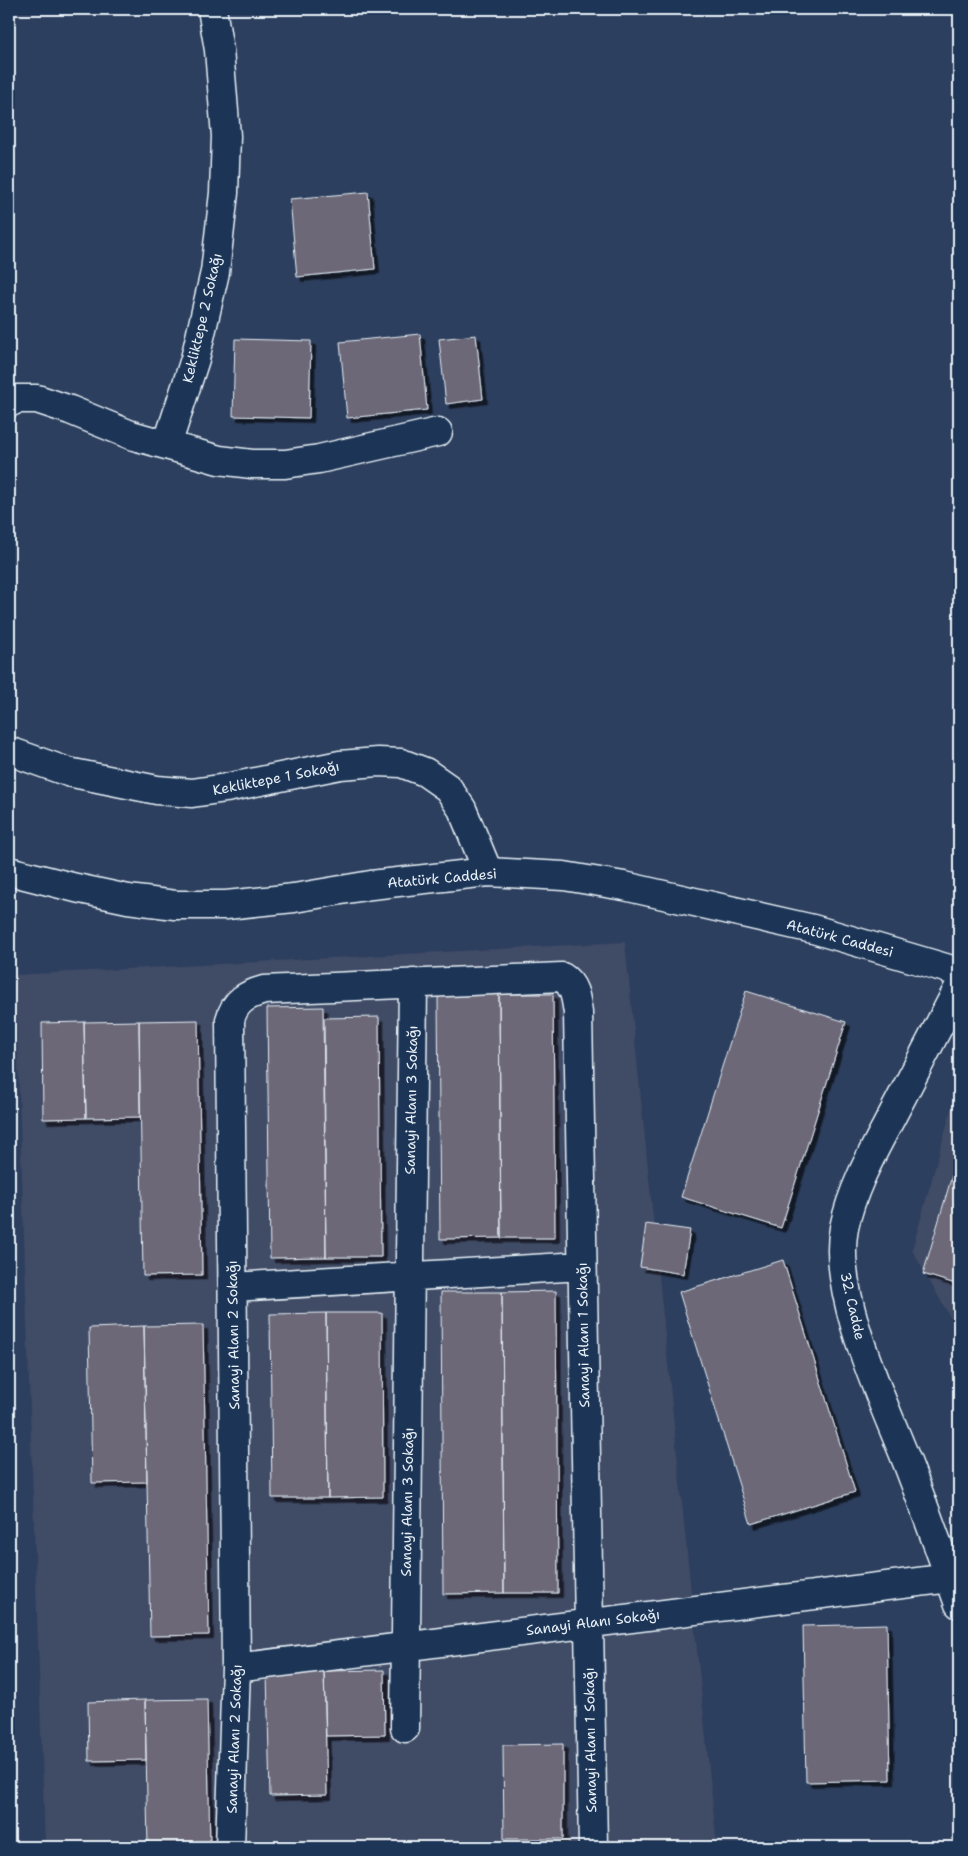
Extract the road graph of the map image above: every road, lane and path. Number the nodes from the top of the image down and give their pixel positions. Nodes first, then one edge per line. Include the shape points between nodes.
1 (212, 9) edge
2 (9, 403) edge
3 (438, 432) dead end
4 (167, 446) junction
5 (9, 751) edge
6 (9, 871) edge
7 (488, 872) junction
8 (959, 972) edge
9 (413, 984) junction
10 (959, 986) edge
11 (582, 1266) junction
12 (409, 1276) junction
13 (232, 1287) junction
14 (950, 1578) junction
15 (959, 1604) edge
16 (588, 1623) junction
17 (406, 1646) junction
18 (236, 1668) junction
19 (404, 1728) dead end
20 (230, 1847) edge
21 (593, 1847) edge

1 - 4 street, Kekliktepe 2 Sokağı via 226,136 224,193 215,272 194,359
2 - 4 street via 17,399 37,399
3 - 4 street via 285,464 220,460
5 - 7 street, Kekliktepe 1 Sokağı via 68,772 157,790 192,793 340,765 402,763 425,772 448,788 462,809
6 - 7 street, Atatürk Caddesi via 119,898 175,906 284,899
7 - 8 street, Atatürk Caddesi via 564,876 624,886 813,929
9 - 11 street, Sanayi Alanı 1 Sokağı via 562,977 568,981 578,1013
9 - 12 street, Sanayi Alanı 3 Sokağı
9 - 13 street, Sanayi Alanı 2 Sokağı via 264,990 249,994 232,1010
10 - 14 street, 32. Cadde via 853,1197 844,1229 842,1258 853,1318
11 - 12 street
11 - 16 street, Sanayi Alanı 1 Sokağı
12 - 13 street
12 - 17 street, Sanayi Alanı 3 Sokağı
13 - 18 street, Sanayi Alanı 2 Sokağı
14 - 15 street, 32. Cadde
14 - 16 street, Sanayi Alanı Sokağı
16 - 17 street, Sanayi Alanı Sokağı
16 - 21 street, Sanayi Alanı 1 Sokağı
17 - 18 street, Sanayi Alanı Sokağı
17 - 19 street, Sanayi Alanı 3 Sokağı
18 - 20 street, Sanayi Alanı 2 Sokağı

